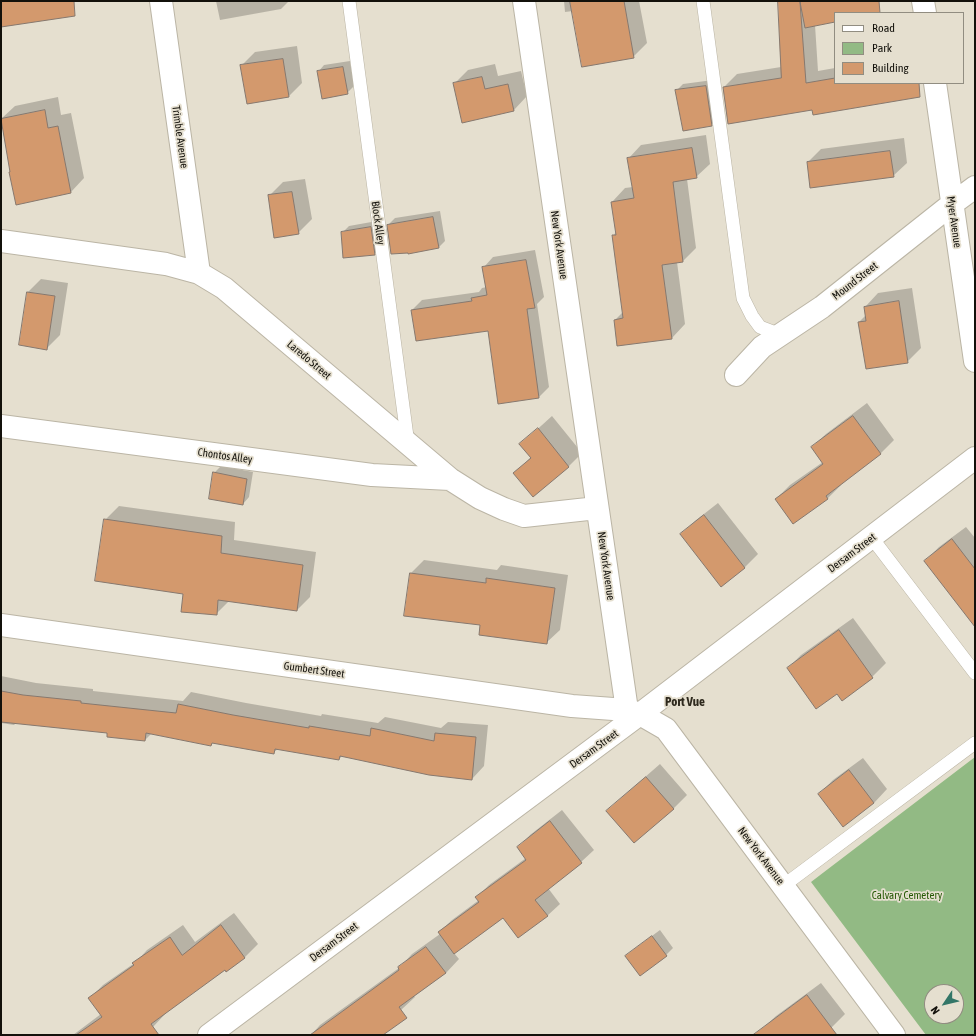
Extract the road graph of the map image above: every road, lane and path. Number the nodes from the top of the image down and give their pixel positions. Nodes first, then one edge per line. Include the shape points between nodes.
1 (161, 1) edge
2 (349, 1) edge
3 (524, 1) edge
4 (703, 1) edge
5 (923, 1) edge
6 (925, 12) edge
7 (934, 84) edge
8 (975, 187) edge
9 (952, 204) junction
10 (1, 241) edge
11 (199, 273) junction
12 (781, 335) junction
13 (975, 361) edge
14 (736, 375) dead end
15 (1, 426) edge
16 (408, 444) junction
17 (975, 458) edge
18 (450, 479) junction
19 (597, 508) junction
20 (872, 538) junction
21 (1, 625) edge
22 (975, 673) edge
23 (633, 712) junction
24 (975, 743) edge
25 (783, 886) junction
26 (209, 1035) edge
27 (894, 1035) edge

1 - 11 street, Trimble Avenue
2 - 16 lane, Block Alley
3 - 19 street, New York Avenue
4 - 12 lane via 744,298 760,327
5 - 6 street
7 - 9 street, Myer Avenue
8 - 9 street, Mound Street
9 - 12 street, Mound Street via 822,307
9 - 13 street, Myer Avenue
10 - 11 street, Laredo Street via 166,264
11 - 16 street, Laredo Street via 224,288
12 - 14 street, Mound Street via 762,347
15 - 18 street, Chontos Alley via 372,475
16 - 18 street, Laredo Street
17 - 20 street, Dersam Street
18 - 19 street, Laredo Street via 480,498 524,516
19 - 23 street, New York Avenue
20 - 22 lane
20 - 23 street, Dersam Street
21 - 23 street, Gumbert Street via 572,706
23 - 25 street, New York Avenue via 666,729
23 - 26 street, Dersam Street
24 - 25 lane
25 - 27 street, New York Avenue

